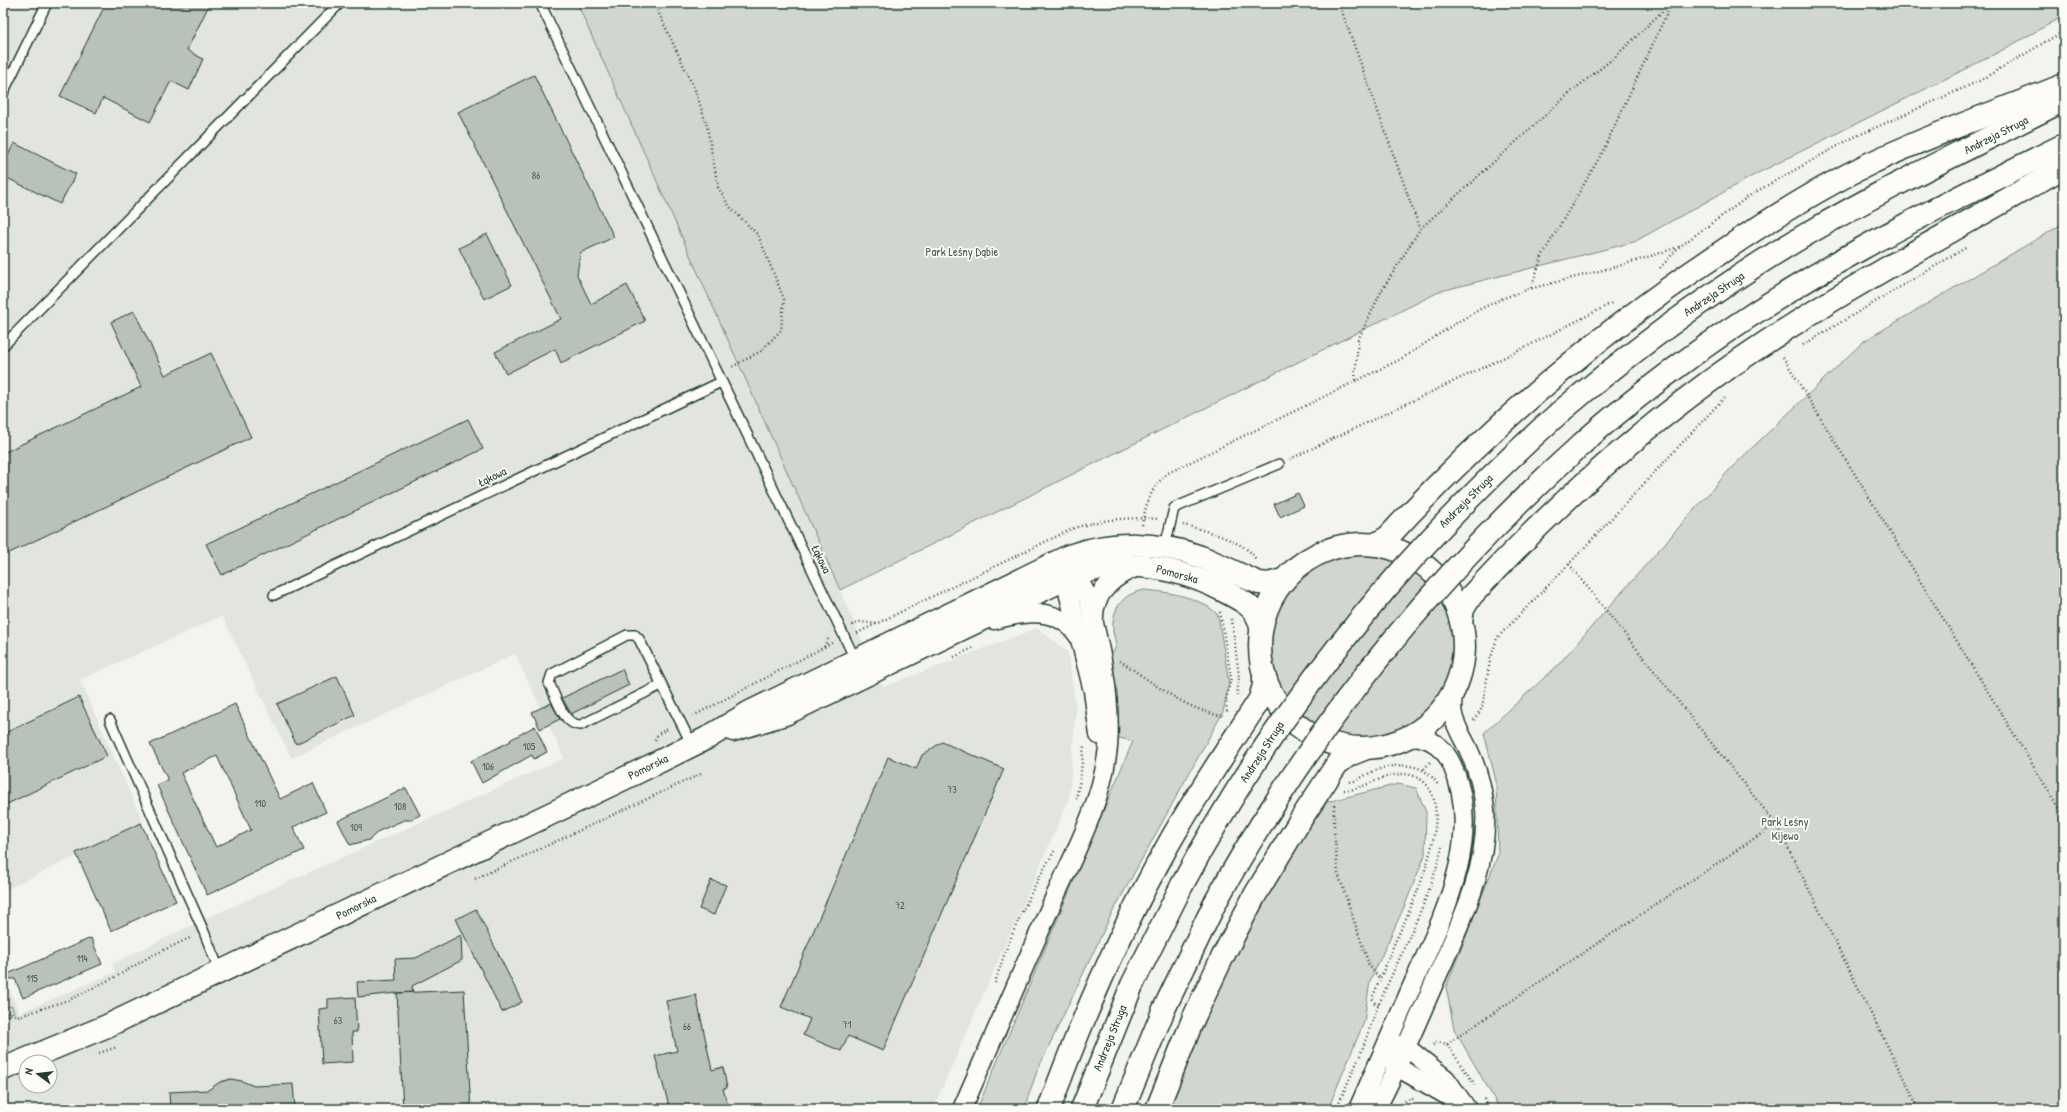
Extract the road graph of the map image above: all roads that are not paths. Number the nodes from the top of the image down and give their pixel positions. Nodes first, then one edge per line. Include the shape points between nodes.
1 (47, 3) edge
2 (340, 3) edge
3 (540, 3) edge
4 (2064, 85) edge
5 (3, 93) edge
6 (2064, 100) edge
7 (2064, 145) edge
8 (2064, 167) edge
9 (3, 346) edge
10 (719, 378) junction
11 (1279, 464) road end
12 (1376, 544) junction
13 (1165, 548) junction
14 (1085, 551) junction
15 (1144, 566) junction
16 (1043, 569) junction
17 (1069, 576) junction
18 (1284, 580) junction
19 (274, 595) dead end
20 (1461, 621) junction
21 (1094, 625) junction
22 (1261, 628) junction
23 (957, 631) junction
24 (1081, 640) junction
25 (860, 669) junction
26 (1264, 675) junction
27 (662, 685) junction
28 (1454, 691) junction
29 (110, 720) dead end
30 (1410, 736) junction
31 (699, 742) junction
32 (1364, 749) junction
33 (1094, 802) junction
34 (220, 972) junction
35 (1385, 1047) junction
36 (1406, 1047) junction
37 (1397, 1067) junction
38 (3, 1069) edge
39 (1466, 1107) edge
40 (962, 1109) edge
41 (1049, 1109) edge
42 (1082, 1109) edge
43 (1124, 1109) edge
44 (1157, 1109) edge
45 (1358, 1109) edge
46 (1376, 1109) edge

1 - 5 lane
2 - 9 lane
3 - 10 lane
4 - 12 main road via 1907,146 1867,165 1761,225 1680,279 1570,362 1506,418 1388,537
6 - 42 main road, Andrzeja Struga, bridge via 1932,166 1806,235 1694,307 1559,413 1445,521 1343,638 1282,721 1228,804 1182,885 1132,985
7 - 43 main road, bridge via 1864,246 1790,290 1687,360 1623,408 1584,442 1537,484 1474,547 1417,609 1387,647 1299,765 1241,857 1215,903 1167,1003
8 - 20 main road via 1835,298 1682,402 1587,480 1536,528 1470,596
10 - 19 lane, Łąkowa
10 - 25 lane, Łąkowa
11 - 13 lane via 1174,508
12 - 18 main road via 1344,545 1325,550 1303,562
12 - 20 main road via 1407,554 1428,568 1449,592
13 - 14 main road, Pomorska via 1117,545
13 - 18 main road, Pomorska via 1200,557 1259,584
14 - 16 main road, Pomorska
14 - 17 street, Pomorska via 1073,561
15 - 17 main road, Pomorska via 1110,567
15 - 21 street via 1123,574 1104,590 1094,610
15 - 22 main road, Pomorska via 1185,574 1240,599 1256,612
16 - 17 street, Pomorska via 1055,568
16 - 25 main road, Pomorska
17 - 21 street via 1083,587
17 - 23 main road, Pomorska
17 - 24 street via 1069,596
18 - 22 main road via 1267,607
20 - 28 main road via 1464,653
21 - 33 street via 1106,680 1109,727 1104,770
22 - 26 main road via 1260,651
23 - 24 street, Pomorska via 1024,613 1042,612 1065,622
23 - 25 main road, Pomorska
24 - 33 street via 1093,691 1098,728
25 - 31 main road, Pomorska via 785,714
26 - 32 main road via 1278,705 1301,728 1329,743
26 - 41 main road via 1260,699 1198,794 1143,891 1098,984
27 - 27 lane via 635,635 627,635 549,677 566,719 576,726
27 - 31 lane
28 - 30 main road via 1436,717
28 - 36 street via 1452,713 1476,769 1483,796 1485,822 1482,852 1468,905
29 - 34 lane
30 - 32 main road via 1386,746
30 - 35 street via 1430,740 1443,750 1456,773 1462,796 1464,830 1451,891 1438,927
31 - 34 main road, Pomorska
32 - 44 main road via 1349,754 1337,764 1255,895 1197,1010
33 - 40 street via 1080,841
34 - 38 main road, Pomorska via 86,1035
35 - 36 street via 1395,1044
35 - 37 street via 1389,1059
35 - 45 street
36 - 37 street
36 - 39 street via 1446,1079
37 - 39 street
37 - 46 street

